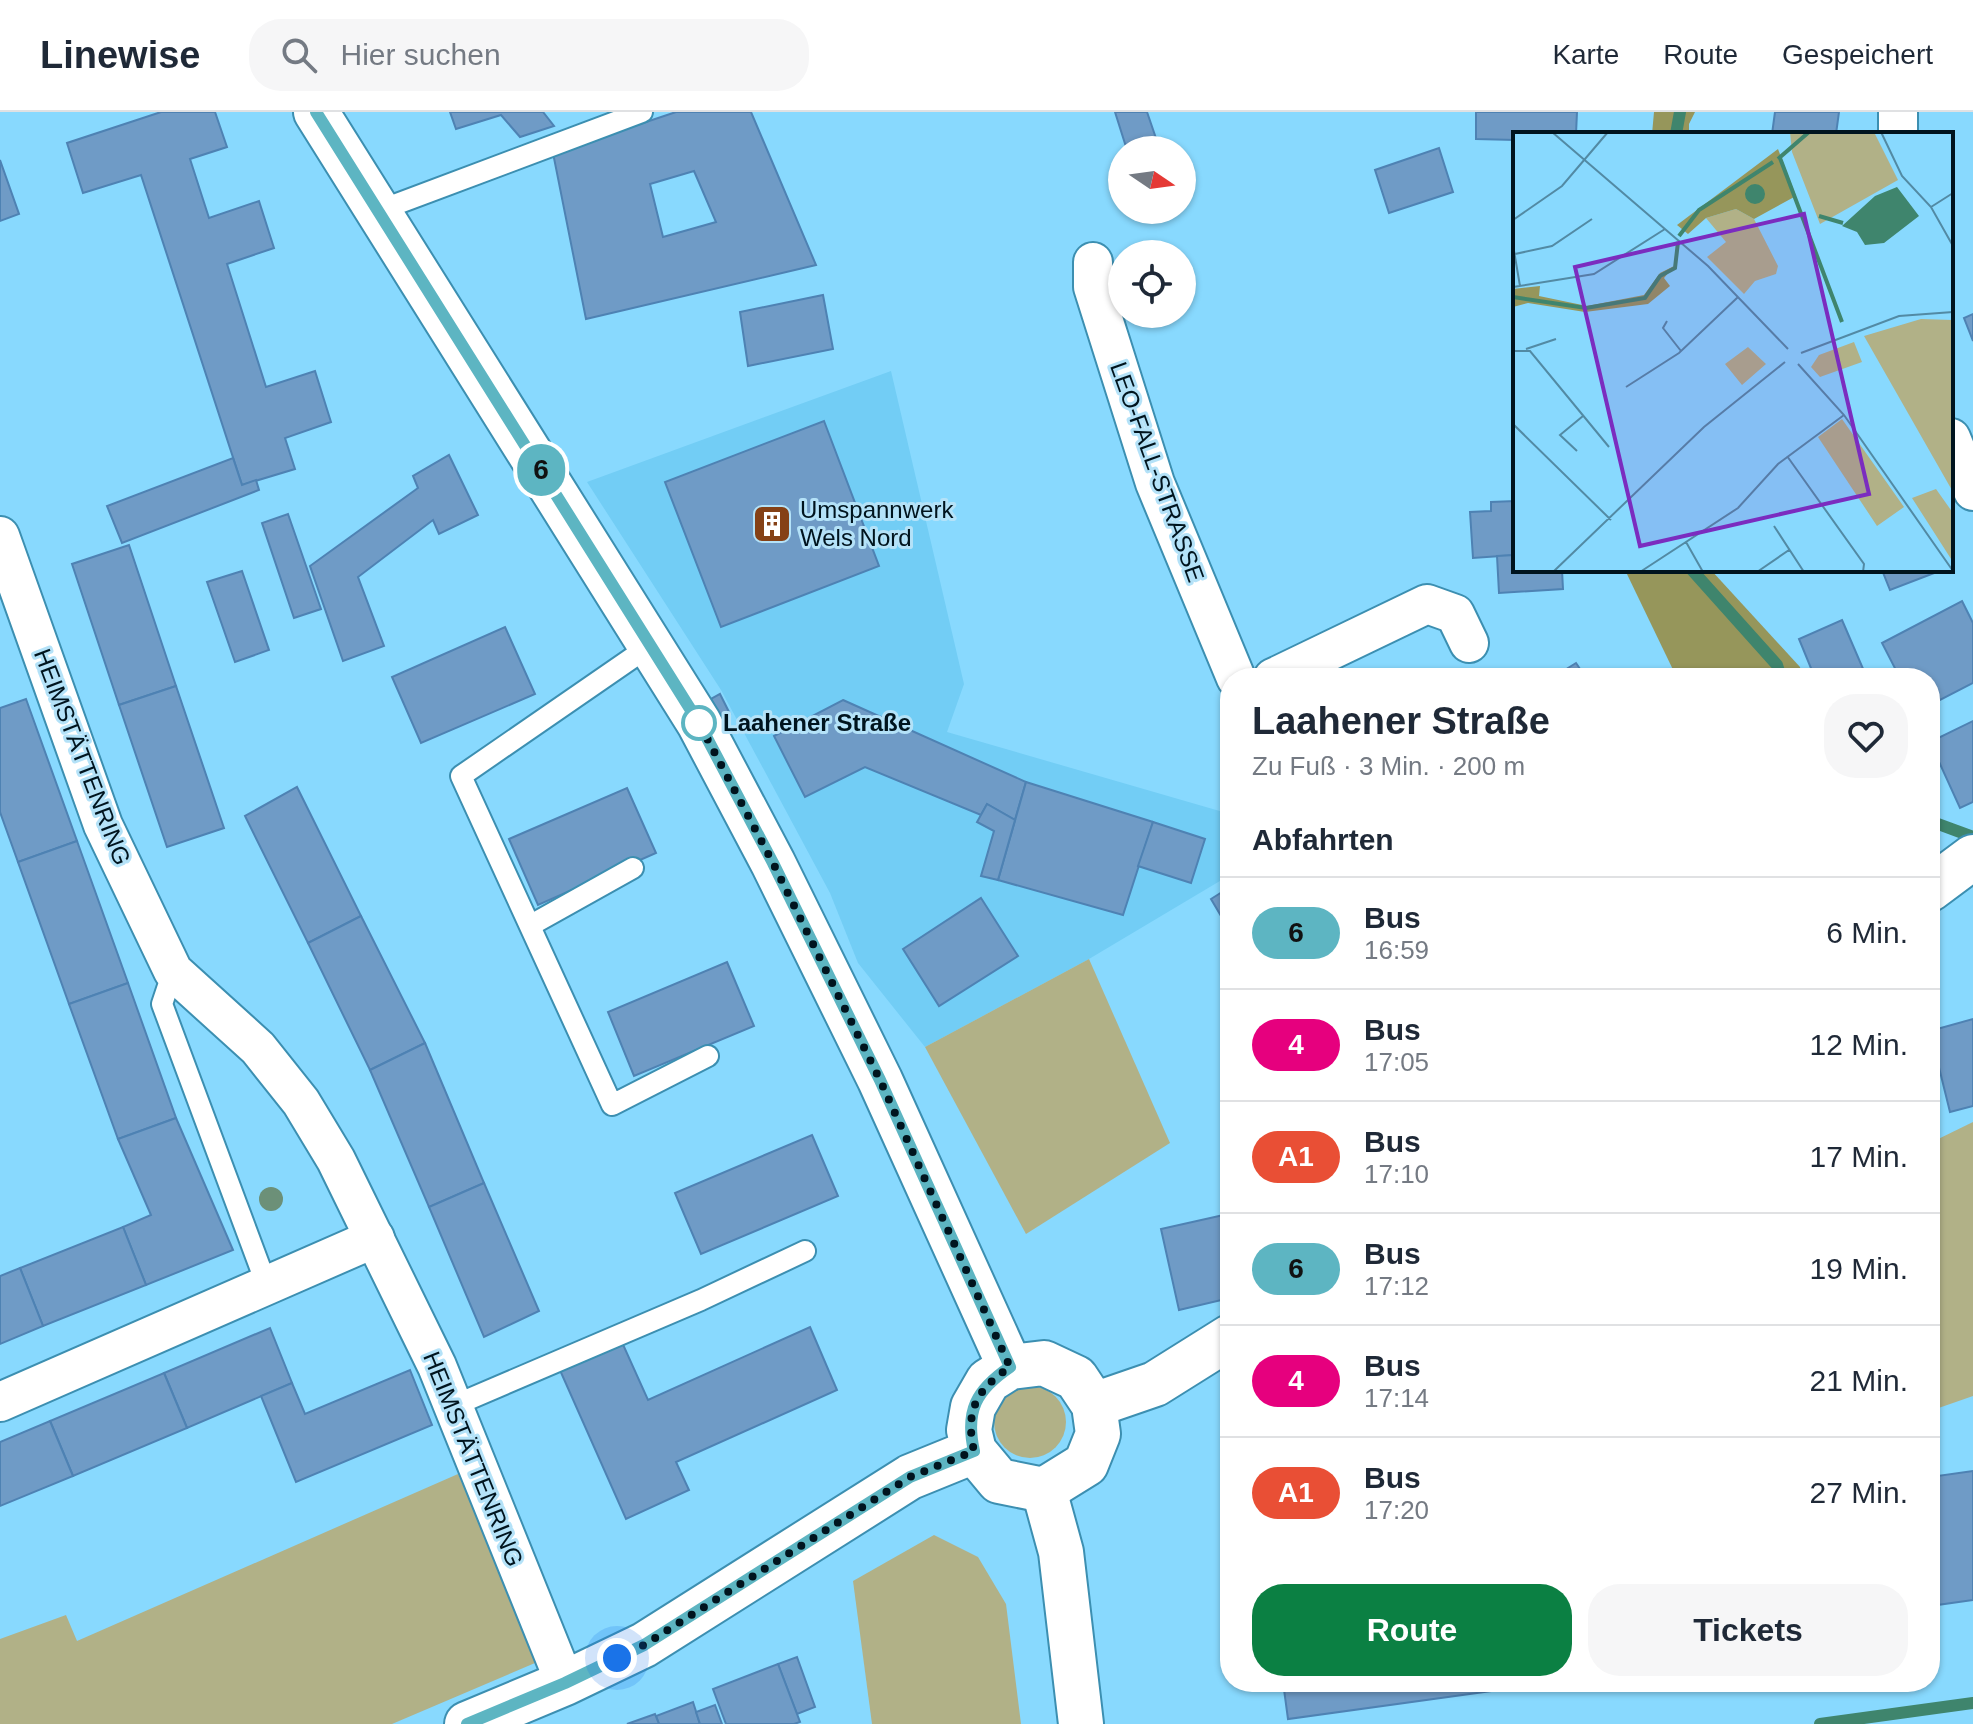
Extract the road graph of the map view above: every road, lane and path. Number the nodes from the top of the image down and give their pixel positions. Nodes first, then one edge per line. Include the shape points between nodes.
1 (316, 112) edge
2 (642, 112) edge
3 (378, 211) junction
4 (1093, 262) dead end
5 (1953, 443) edge
6 (1973, 491) edge
7 (0, 536) edge
8 (1469, 643) dead end
9 (651, 645) junction
10 (1232, 668) edge
11 (1294, 668) edge
12 (633, 868) dead end
13 (531, 925) junction
14 (173, 971) junction
15 (708, 1056) dead end
16 (375, 1238) junction
17 (805, 1251) dead end
18 (267, 1286) junction
19 (1220, 1343) edge
20 (1010, 1367) junction
21 (0, 1402) edge
22 (1094, 1405) junction
23 (453, 1406) junction
24 (974, 1451) junction
25 (1044, 1490) junction
26 (565, 1683) junction
27 (467, 1724) edge
28 (1081, 1724) edge

1 - 3 main road
2 - 3 lane
3 - 9 main road
4 - 10 street, LEO-FALL-STRASSE via 1093,287 1155,483
5 - 6 street
7 - 14 street, HEIMSTÄTTENRING via 103,825
8 - 11 street via 1455,614 1427,604
9 - 13 lane via 461,776
9 - 20 main road via 773,863 880,1080
12 - 13 lane
13 - 15 lane via 612,1105
14 - 16 street, HEIMSTÄTTENRING via 258,1048 301,1102
14 - 18 lane via 162,1004
16 - 18 street
16 - 23 street, HEIMSTÄTTENRING
17 - 23 lane
18 - 21 street
19 - 22 main road via 1155,1384
20 - 22 main road via 1044,1363 1076,1378
20 - 24 main road via 988,1381 973,1407 969,1430
22 - 25 main road via 1098,1434 1086,1464
23 - 26 street, HEIMSTÄTTENRING
24 - 25 main road via 999,1481
24 - 26 main road via 910,1477 644,1645
25 - 28 main road via 1061,1552
26 - 27 main road

